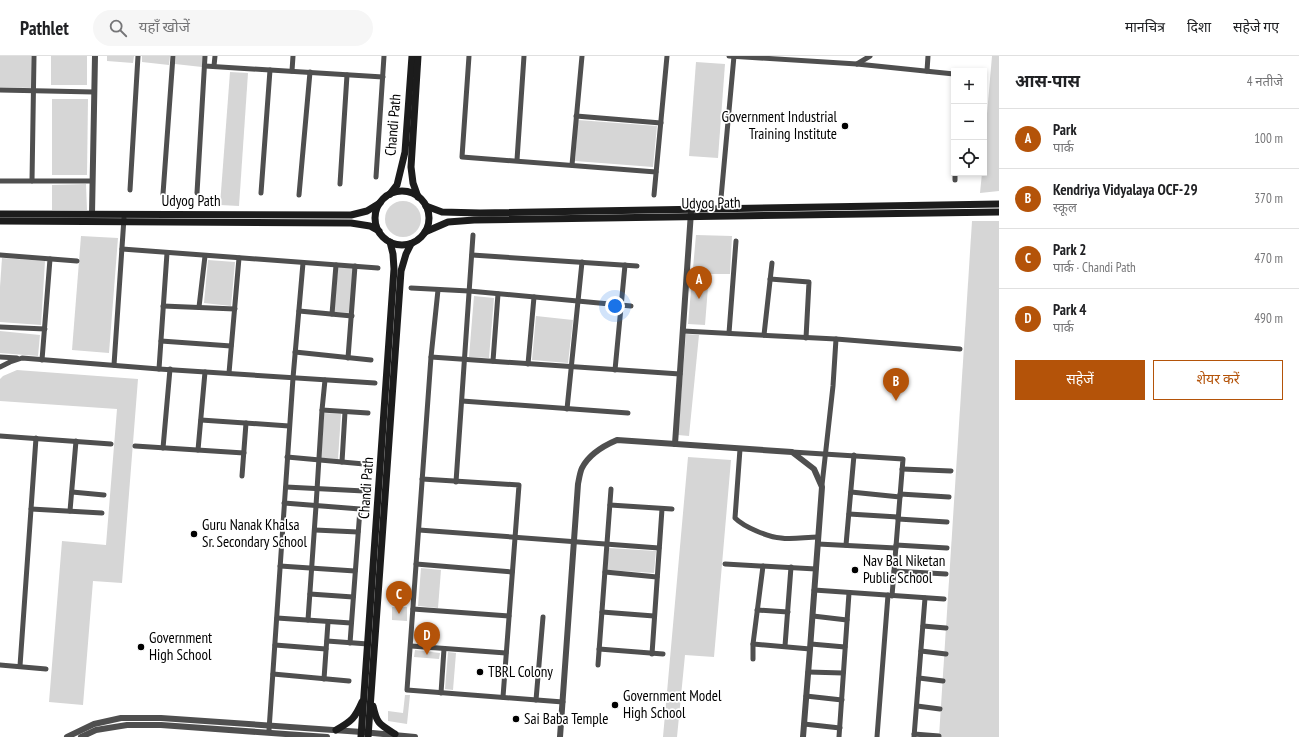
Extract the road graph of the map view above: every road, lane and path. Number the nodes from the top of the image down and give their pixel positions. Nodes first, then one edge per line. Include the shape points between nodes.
1 (34, 56) edge
2 (95, 56) edge
3 (138, 56) edge
4 (173, 56) edge
5 (205, 56) edge
6 (215, 56) edge
7 (293, 56) edge
8 (384, 56) edge
9 (412, 56) edge
10 (418, 56) edge
11 (469, 56) edge
12 (524, 56) edge
13 (582, 56) edge
14 (667, 56) edge
15 (729, 56) edge
16 (734, 56) edge
17 (870, 56) edge
18 (928, 56) edge
19 (857, 64) junction
20 (205, 66) junction
21 (214, 66) junction
22 (270, 70) junction
23 (292, 71) junction
24 (927, 71) junction
25 (310, 72) junction
26 (951, 74) edge
27 (347, 75) junction
28 (383, 77) junction
29 (0, 90) edge
30 (33, 90) junction
31 (94, 92) junction
32 (576, 116) junction
33 (661, 123) junction
34 (517, 160) junction
35 (572, 165) junction
36 (656, 172) junction
37 (955, 176) edge
38 (376, 177) dead end
39 (955, 180) dead end
40 (0, 181) edge
41 (32, 181) junction
42 (92, 181) junction
43 (340, 184) dead end
44 (130, 190) dead end
45 (197, 193) dead end
46 (261, 193) dead end
47 (163, 194) dead end
48 (390, 194) junction
49 (299, 195) dead end
50 (654, 195) dead end
51 (418, 196) junction
52 (380, 203) junction
53 (999, 204) edge
54 (426, 206) junction
55 (720, 209) junction
56 (999, 212) edge
57 (0, 214) edge
58 (92, 214) junction
59 (691, 214) junction
60 (124, 218) junction
61 (0, 221) edge
62 (379, 231) junction
63 (425, 232) junction
64 (473, 235) dead end
65 (736, 241) dead end
66 (390, 242) junction
67 (411, 244) junction
68 (122, 249) junction
69 (167, 253) junction
70 (472, 255) junction
71 (0, 256) edge
72 (205, 256) junction
73 (239, 258) junction
74 (50, 259) junction
75 (77, 261) dead end
76 (582, 262) junction
77 (303, 263) junction
78 (772, 263) dead end
79 (336, 265) junction
80 (356, 266) junction
81 (625, 266) junction
82 (637, 266) dead end
83 (378, 268) dead end
84 (770, 279) junction
85 (411, 288) dead end
86 (438, 290) junction
87 (469, 291) junction
88 (498, 294) junction
89 (534, 297) junction
90 (578, 301) junction
91 (621, 305) junction
92 (163, 306) junction
93 (631, 306) dead end
94 (199, 307) junction
95 (235, 309) junction
96 (299, 311) junction
97 (332, 314) junction
98 (352, 316) junction
99 (0, 327) edge
100 (45, 329) junction
101 (683, 331) junction
102 (729, 333) junction
103 (764, 335) junction
104 (806, 338) junction
105 (836, 339) junction
106 (161, 341) junction
107 (231, 346) junction
108 (960, 349) dead end
109 (295, 352) junction
110 (0, 357) edge
111 (431, 357) junction
112 (22, 358) junction
113 (348, 358) junction
114 (42, 360) junction
115 (371, 360) dead end
116 (464, 360) junction
117 (493, 362) junction
118 (528, 364) junction
119 (114, 365) junction
120 (0, 367) edge
121 (572, 367) junction
122 (159, 369) junction
123 (170, 369) junction
124 (615, 370) junction
125 (206, 372) junction
126 (229, 373) junction
127 (680, 374) junction
128 (292, 378) junction
129 (325, 380) junction
130 (375, 383) dead end
131 (462, 401) junction
132 (568, 409) junction
133 (322, 410) junction
134 (344, 412) junction
135 (368, 413) dead end
136 (628, 413) dead end
137 (201, 420) junction
138 (246, 423) junction
139 (289, 426) junction
140 (0, 436) edge
141 (36, 438) junction
142 (76, 441) junction
143 (111, 444) dead end
144 (675, 444) junction
145 (135, 446) dead end
146 (163, 448) junction
147 (740, 448) junction
148 (198, 450) junction
149 (792, 452) junction
150 (244, 453) junction
151 (825, 454) junction
152 (854, 455) junction
153 (287, 457) junction
154 (318, 460) junction
155 (342, 462) junction
156 (364, 464) dead end
157 (902, 469) junction
158 (951, 471) dead end
159 (242, 476) dead end
160 (422, 479) junction
161 (456, 482) junction
162 (286, 487) junction
163 (822, 487) junction
164 (317, 489) junction
165 (611, 489) dead end
166 (364, 491) dead end
167 (72, 492) junction
168 (851, 492) junction
169 (104, 495) dead end
170 (900, 495) junction
171 (949, 497) dead end
172 (284, 503) junction
173 (610, 505) junction
174 (316, 506) junction
175 (31, 509) junction
176 (662, 509) junction
177 (672, 509) dead end
178 (70, 511) junction
179 (102, 513) dead end
180 (849, 514) junction
181 (898, 518) junction
182 (946, 522) dead end
183 (314, 530) junction
184 (419, 530) junction
185 (358, 532) junction
186 (515, 537) junction
187 (818, 540) junction
188 (574, 542) junction
189 (607, 544) junction
190 (846, 545) junction
191 (896, 546) junction
192 (659, 548) junction
193 (947, 548) dead end
194 (416, 564) junction
195 (725, 564) dead end
196 (280, 566) junction
197 (763, 566) junction
198 (791, 567) junction
199 (312, 568) junction
200 (816, 569) junction
201 (355, 571) junction
202 (894, 571) junction
203 (512, 572) junction
204 (605, 572) junction
205 (946, 574) dead end
206 (657, 577) junction
207 (814, 590) junction
208 (849, 593) junction
209 (310, 594) junction
210 (890, 596) junction
211 (353, 597) junction
212 (925, 598) junction
213 (944, 599) dead end
214 (413, 609) junction
215 (757, 610) junction
216 (602, 612) junction
217 (788, 612) junction
218 (509, 616) junction
219 (654, 616) junction
220 (813, 616) junction
221 (543, 617) dead end
222 (277, 618) junction
223 (308, 620) junction
224 (847, 620) junction
225 (328, 622) junction
226 (351, 623) junction
227 (923, 626) junction
228 (946, 628) dead end
229 (327, 641) junction
230 (350, 643) junction
231 (368, 644) junction
232 (753, 644) junction
233 (275, 645) junction
234 (411, 646) junction
235 (785, 646) junction
236 (811, 646) junction
237 (845, 647) junction
238 (599, 648) junction
239 (326, 649) junction
240 (444, 649) junction
241 (921, 651) junction
242 (506, 653) junction
243 (652, 654) junction
244 (663, 654) dead end
245 (946, 654) dead end
246 (753, 659) dead end
247 (0, 665) edge
248 (598, 665) dead end
249 (20, 666) junction
250 (46, 669) dead end
251 (808, 672) junction
252 (843, 673) junction
253 (273, 674) junction
254 (919, 678) junction
255 (324, 679) junction
256 (349, 681) dead end
257 (943, 681) dead end
258 (441, 693) junction
259 (806, 696) junction
260 (503, 697) junction
261 (368, 698) junction
262 (536, 700) junction
263 (842, 700) junction
264 (563, 702) junction
265 (917, 706) junction
266 (940, 709) dead end
267 (804, 724) junction
268 (270, 725) junction
269 (840, 728) junction
270 (336, 730) junction
271 (269, 732) junction
272 (395, 734) junction
273 (365, 735) edge
274 (914, 735) edge
275 (939, 736) edge
276 (67, 737) edge
277 (81, 737) edge
278 (327, 737) edge
279 (415, 737) edge
280 (560, 737) edge
281 (803, 737) edge
282 (839, 737) edge
283 (877, 737) edge

1 - 30 street
2 - 31 street
3 - 44 street
4 - 47 street
5 - 20 street
6 - 21 street
7 - 23 street
8 - 28 street
9 - 48 main road, Chandi Path via 405,152 397,185
10 - 51 main road, Chandi Path via 411,167
11 - 34 street via 462,157
12 - 34 street
13 - 32 street
14 - 33 street
15 - 16 street
16 - 19 street
16 - 55 street
17 - 19 street
18 - 24 street
19 - 24 street
20 - 21 street
20 - 45 street
21 - 22 street
22 - 23 street
22 - 46 street
23 - 25 street
24 - 26 street
25 - 27 street
25 - 49 street
27 - 28 street
27 - 43 street
28 - 38 street
29 - 30 street
30 - 31 street
30 - 41 street
31 - 42 street
32 - 33 street
32 - 35 street
33 - 36 street
34 - 35 street
35 - 36 street
36 - 50 street
37 - 39 street
40 - 41 street
41 - 42 street
42 - 58 street
48 - 51 main road via 408,192
48 - 52 main road
51 - 54 main road
52 - 60 main road, Udyog Path via 367,211 351,215
52 - 62 main road via 376,213
53 - 55 main road, Udyog Path
54 - 59 main road, Udyog Path via 442,212 480,214
54 - 63 main road via 429,223
55 - 59 main road, Udyog Path
56 - 59 main road, Udyog Path
57 - 58 main road, Udyog Path
58 - 60 main road, Udyog Path
59 - 63 main road, Udyog Path via 474,220 448,222
59 - 101 street
60 - 61 main road, Udyog Path
60 - 62 main road, Udyog Path via 351,223 370,226
60 - 68 street
62 - 66 main road
63 - 67 main road
64 - 70 street
65 - 102 street
66 - 67 main road
66 - 231 main road, Chandi Path via 394,269
67 - 261 main road, Chandi Path via 401,271
68 - 69 street
68 - 119 street
69 - 72 street
69 - 92 street
70 - 76 street
70 - 87 street
71 - 74 street
72 - 73 street
72 - 94 street
73 - 77 street
73 - 95 street
74 - 75 street
74 - 100 street
76 - 81 street
76 - 90 street
77 - 79 street
77 - 96 street
78 - 84 street
79 - 80 street
79 - 97 street
80 - 83 street
80 - 98 street
81 - 82 street
81 - 91 street
84 - 103 street
84 - 104 street via 809,282
85 - 86 street
86 - 87 street
86 - 111 street
87 - 88 street
87 - 116 street
88 - 89 street
88 - 117 street
89 - 90 street
89 - 118 street
90 - 91 street
90 - 121 street
91 - 93 street
91 - 124 street
92 - 94 street
92 - 106 street
94 - 95 street
95 - 107 street
96 - 97 street
96 - 109 street
97 - 98 street
98 - 113 street
99 - 100 street
100 - 114 street
101 - 102 street
101 - 127 street
102 - 103 street
103 - 104 street
104 - 105 street
105 - 108 street
105 - 151 street
106 - 107 street
106 - 122 street
107 - 126 street
109 - 113 street
109 - 128 street
110 - 112 street
111 - 116 street
111 - 160 street
112 - 114 street
112 - 120 street
113 - 115 street
114 - 119 street
116 - 117 street
116 - 131 street
117 - 118 street
118 - 121 street
119 - 122 street
121 - 124 street
121 - 132 street
122 - 123 street
123 - 125 street
123 - 146 street
124 - 127 street
125 - 126 street
125 - 137 street
126 - 128 street
127 - 144 street
128 - 129 street
128 - 139 street
129 - 130 street
129 - 133 street
131 - 132 street
131 - 161 street
132 - 136 street
133 - 134 street
133 - 154 street
134 - 135 street
134 - 155 street
137 - 138 street
137 - 148 street
138 - 139 street
138 - 150 street
139 - 153 street
140 - 141 street
141 - 142 street
141 - 175 street
142 - 143 street
142 - 167 street
144 - 147 street
144 - 188 street via 617,440 593,454 582,468 578,484
145 - 146 street
146 - 148 street
147 - 149 street
147 - 187 street via 735,518 759,532 781,538
148 - 150 street
149 - 151 street
149 - 163 street via 814,469
150 - 159 street
151 - 152 street
151 - 163 street
152 - 157 street via 903,459
152 - 168 street
153 - 154 street
153 - 162 street
154 - 155 street
154 - 164 street
155 - 156 street
157 - 158 street
157 - 170 street
160 - 161 street
160 - 184 street
161 - 186 street via 519,486
162 - 164 street
162 - 172 street
163 - 187 street
164 - 166 street
164 - 174 street
165 - 173 street
167 - 169 street
167 - 178 street
168 - 170 street
168 - 180 street
170 - 171 street
170 - 181 street
172 - 174 street
172 - 196 street
173 - 176 street
173 - 189 street
174 - 183 street
174 - 185 street via 360,509
175 - 178 street
175 - 249 street
176 - 177 street
176 - 192 street
178 - 179 street
180 - 181 street
180 - 190 street
181 - 182 street
181 - 191 street
183 - 185 street
183 - 199 street
184 - 186 street
184 - 194 street
185 - 201 street
186 - 188 street
186 - 203 street
187 - 190 street
187 - 200 street
188 - 189 street
188 - 264 street
189 - 192 street
189 - 204 street
190 - 191 street
191 - 193 street
191 - 202 street
192 - 206 street
194 - 203 street
194 - 214 street
195 - 197 street
196 - 199 street
196 - 222 street
197 - 198 street
197 - 215 street
198 - 200 street
198 - 217 street
199 - 201 street
199 - 209 street
200 - 207 street
201 - 211 street
202 - 205 street
202 - 210 street
203 - 218 street
204 - 206 street
204 - 216 street
206 - 219 street
207 - 208 street
207 - 220 street
208 - 210 street
208 - 224 street
209 - 211 street
209 - 223 street
210 - 212 street
210 - 283 street
211 - 226 street
212 - 213 street
212 - 227 street
214 - 218 street
214 - 234 street
215 - 217 street
215 - 232 street
216 - 219 street
216 - 238 street
217 - 235 street
218 - 242 street
219 - 243 street
220 - 224 street
220 - 236 street
221 - 262 street
222 - 223 street
222 - 233 street
223 - 225 street
224 - 237 street
225 - 226 street
225 - 229 street
226 - 230 street
227 - 228 street
227 - 241 street
229 - 230 street
229 - 239 street
230 - 231 street
231 - 261 main road, Chandi Path
232 - 235 street
232 - 246 street
233 - 239 street
233 - 253 street
234 - 240 street
234 - 258 street via 407,690
235 - 236 street
236 - 237 street
236 - 251 street
237 - 252 street
238 - 243 street
238 - 248 street
239 - 255 street
240 - 242 street
240 - 258 street
241 - 245 street
241 - 254 street
242 - 260 street
243 - 244 street
247 - 249 street
249 - 250 street
251 - 252 street
251 - 259 street
252 - 263 street
253 - 255 street
253 - 268 street
254 - 257 street
254 - 265 street
255 - 256 street
258 - 260 street
259 - 263 street
259 - 267 street
260 - 262 street
261 - 270 main road via 350,722
261 - 272 main road via 376,720
261 - 273 main road, Chandi Path
262 - 264 street
263 - 269 street
264 - 280 street
265 - 266 street
265 - 274 street
267 - 269 street
267 - 281 street
268 - 270 street
268 - 271 street
268 - 276 street via 122,718 94,724
269 - 282 street
270 - 273 street
271 - 277 street via 123,725 96,730
271 - 278 street
272 - 273 street
272 - 279 street
274 - 275 street

